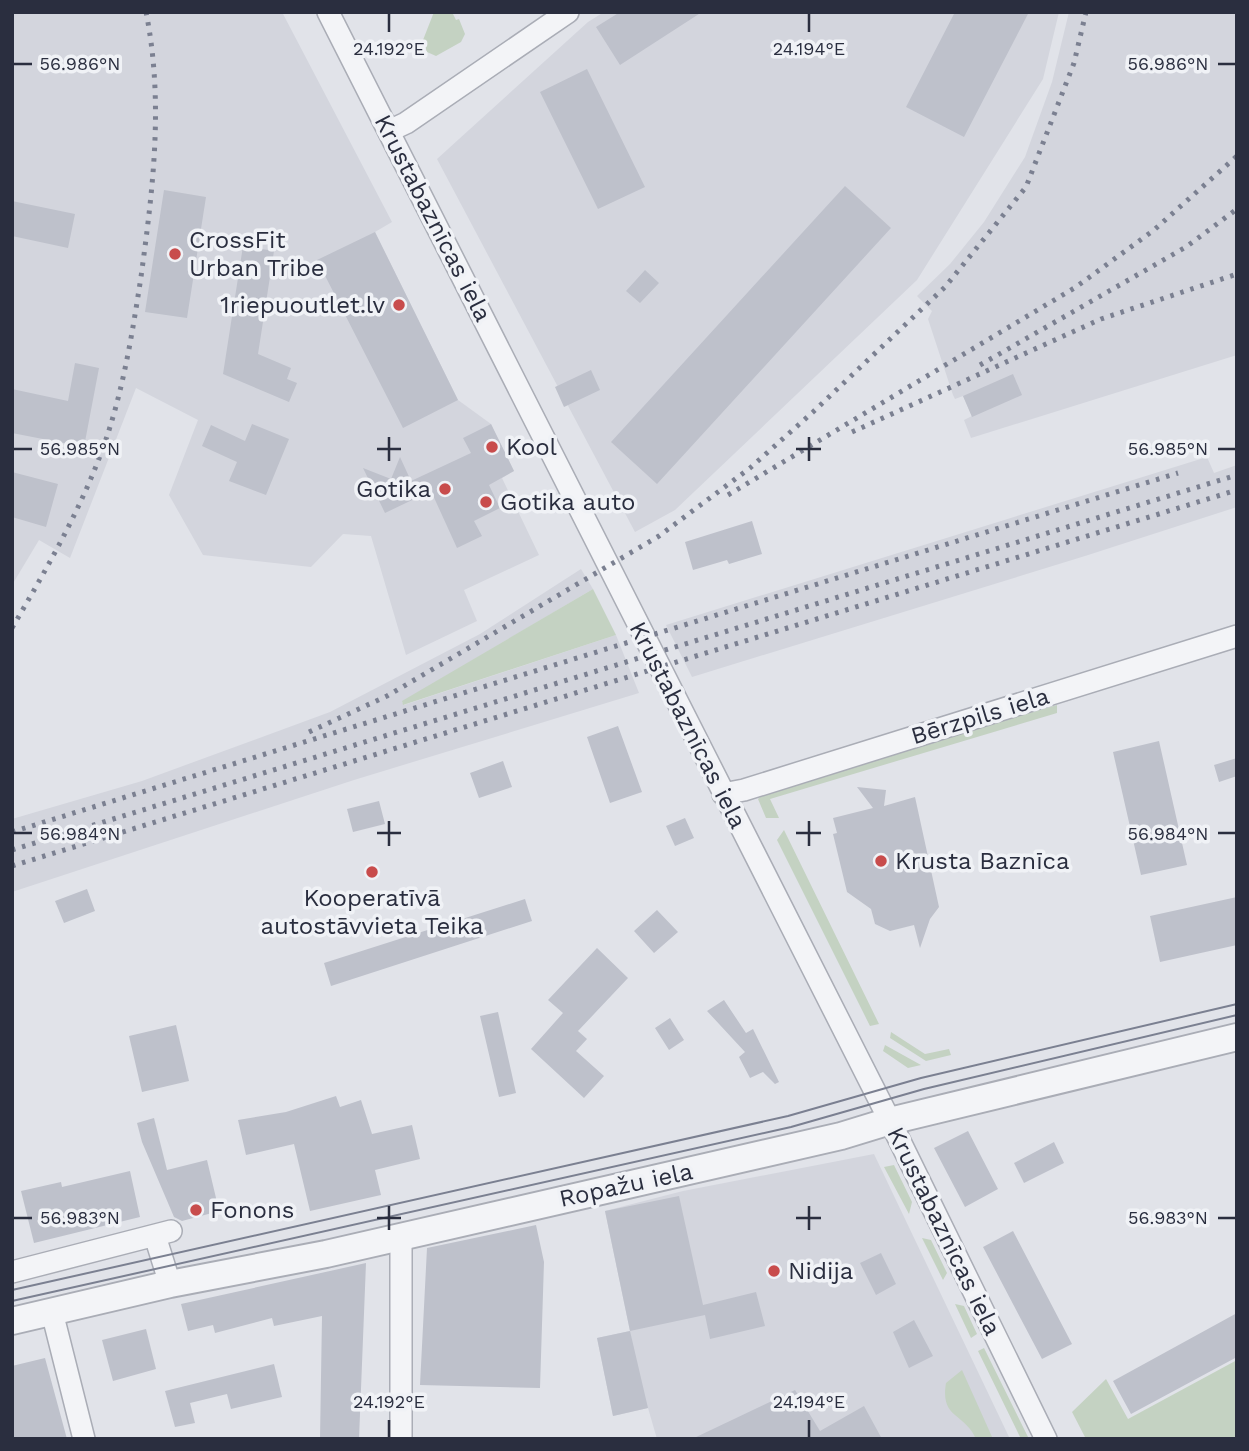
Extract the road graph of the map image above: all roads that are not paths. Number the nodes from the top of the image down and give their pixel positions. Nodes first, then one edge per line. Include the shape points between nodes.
1 (328, 12) edge
2 (568, 12) edge
3 (389, 131) junction
4 (1237, 636) edge
5 (723, 794) junction
6 (1237, 1037) edge
7 (890, 1121) junction
8 (401, 1236) junction
9 (12, 1272) edge
10 (170, 1284) junction
11 (52, 1312) junction
12 (12, 1321) edge
13 (84, 1439) edge
14 (401, 1439) edge
15 (1046, 1439) edge

1 - 3 street, Krustabaznīcas iela
2 - 3 street
3 - 5 street, Krustabaznīcas iela
4 - 5 street, Bērzpils iela
5 - 7 street, Krustabaznīcas iela
6 - 7 street, Ropažu iela
7 - 8 street, Ropažu iela
7 - 15 street, Krustabaznīcas iela
8 - 10 street, Ropažu iela
8 - 14 street
9 - 10 street via 163,1233
10 - 11 street, Ropažu iela
11 - 12 street, Ropažu iela
11 - 13 street

